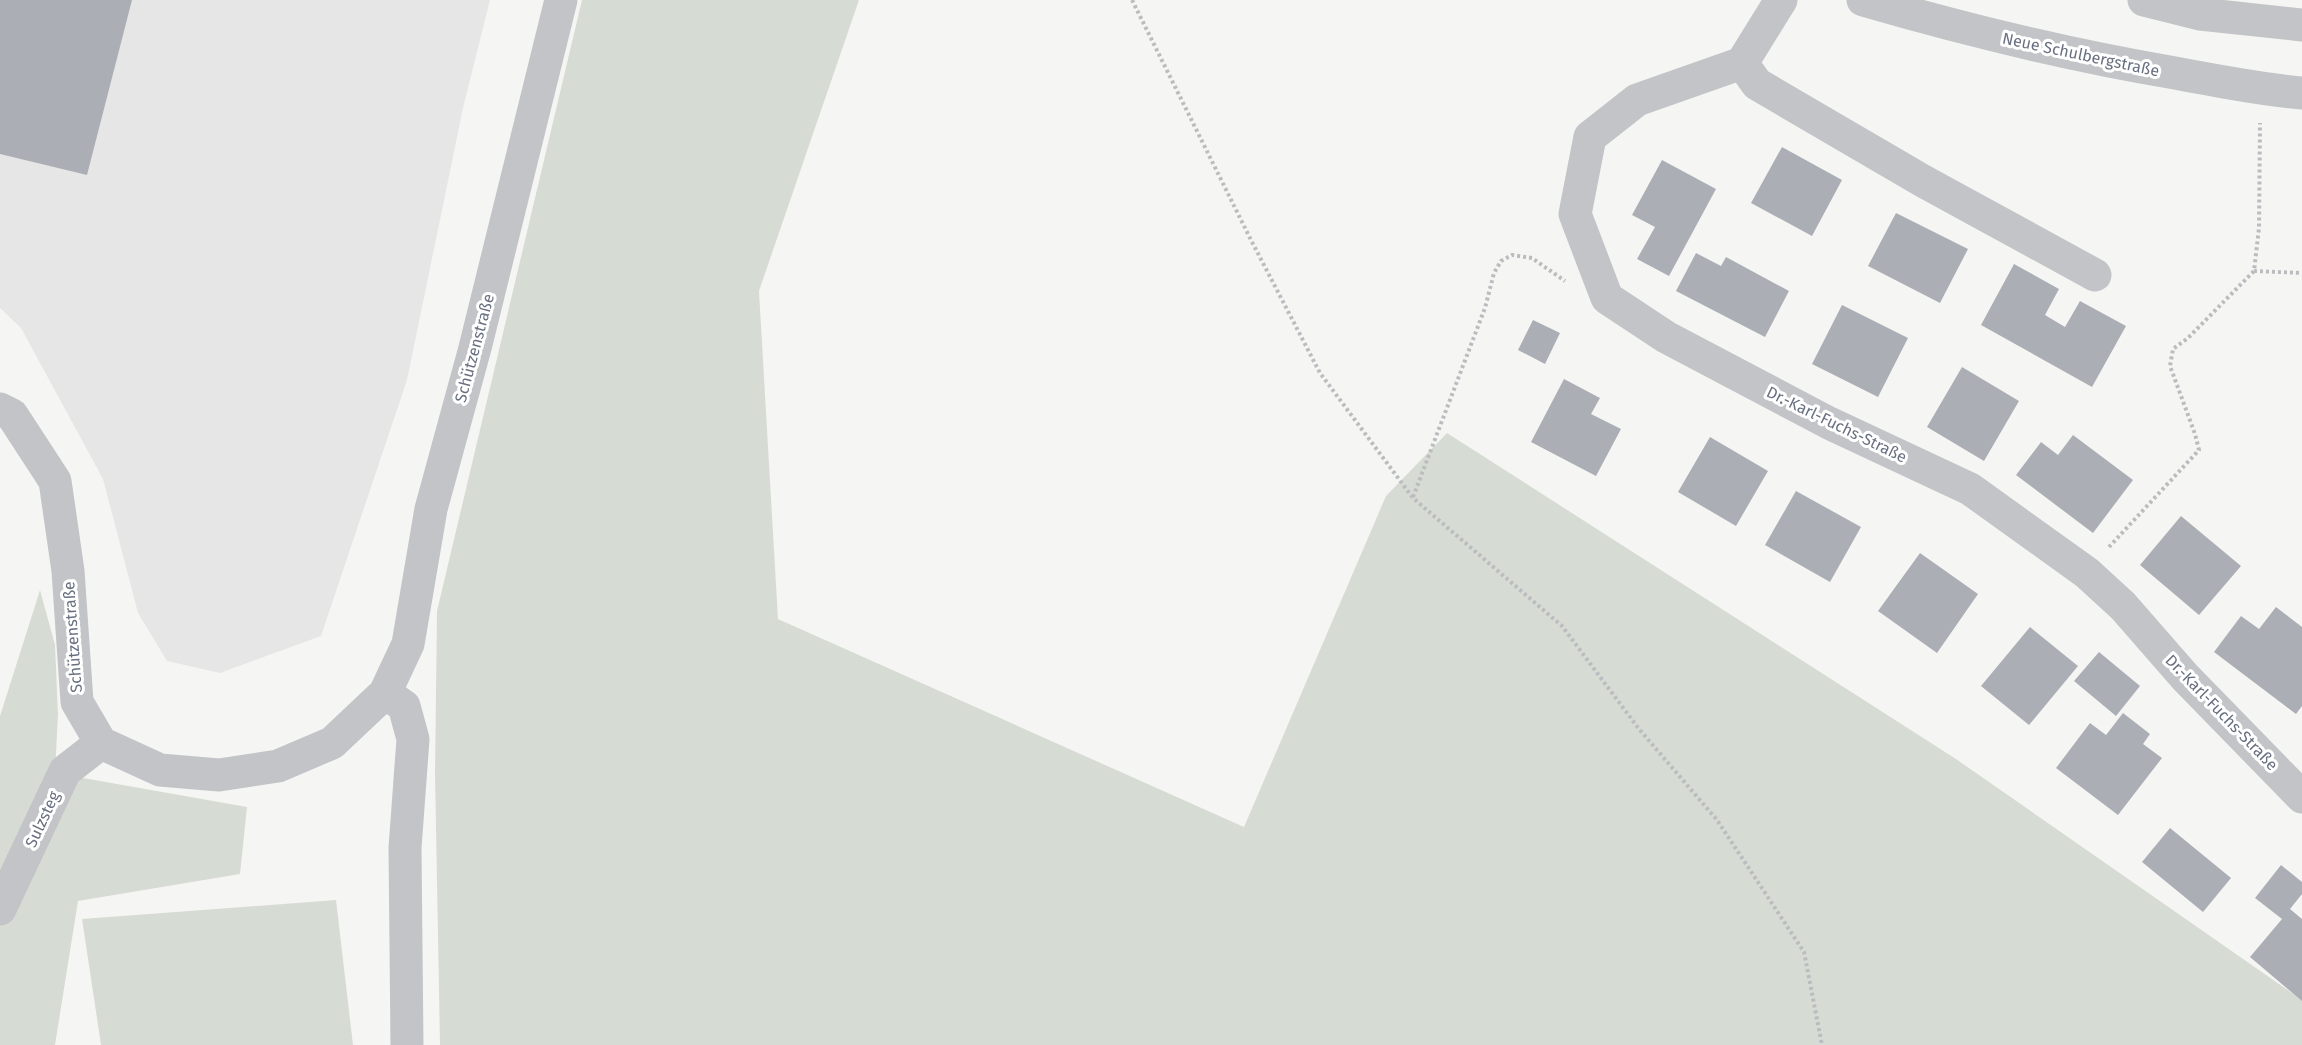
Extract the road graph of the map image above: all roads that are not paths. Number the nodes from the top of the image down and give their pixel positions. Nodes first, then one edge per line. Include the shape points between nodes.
1 (561, 0) edge
2 (1781, 0) edge
3 (1863, 0) edge
4 (2144, 0) edge
5 (2302, 25) edge
6 (1742, 63) junction
7 (2302, 93) edge
8 (2094, 274) dead end
9 (0, 409) edge
10 (385, 693) junction
11 (101, 743) junction
12 (2302, 797) edge
13 (0, 909) edge
14 (407, 1045) edge

1 - 10 street, Schützenstraße via 431,509 408,644
2 - 6 street
3 - 7 street, Neue Schulbergstraße via 2109,62
4 - 5 street via 2200,14
6 - 8 street via 1757,84
6 - 12 street, Dr.-Karl-Fuchs-Straße via 1637,100 1590,136 1575,213 1607,298 1666,337 1829,423 1970,489 2087,573 2123,606
9 - 11 street, Schützenstraße via 12,415 54,481 68,571 77,702
10 - 11 street, Schützenstraße via 332,743 278,766 219,775 160,770
10 - 14 street via 404,706 413,739 405,848
11 - 13 street, Sulzsteg via 64,771

